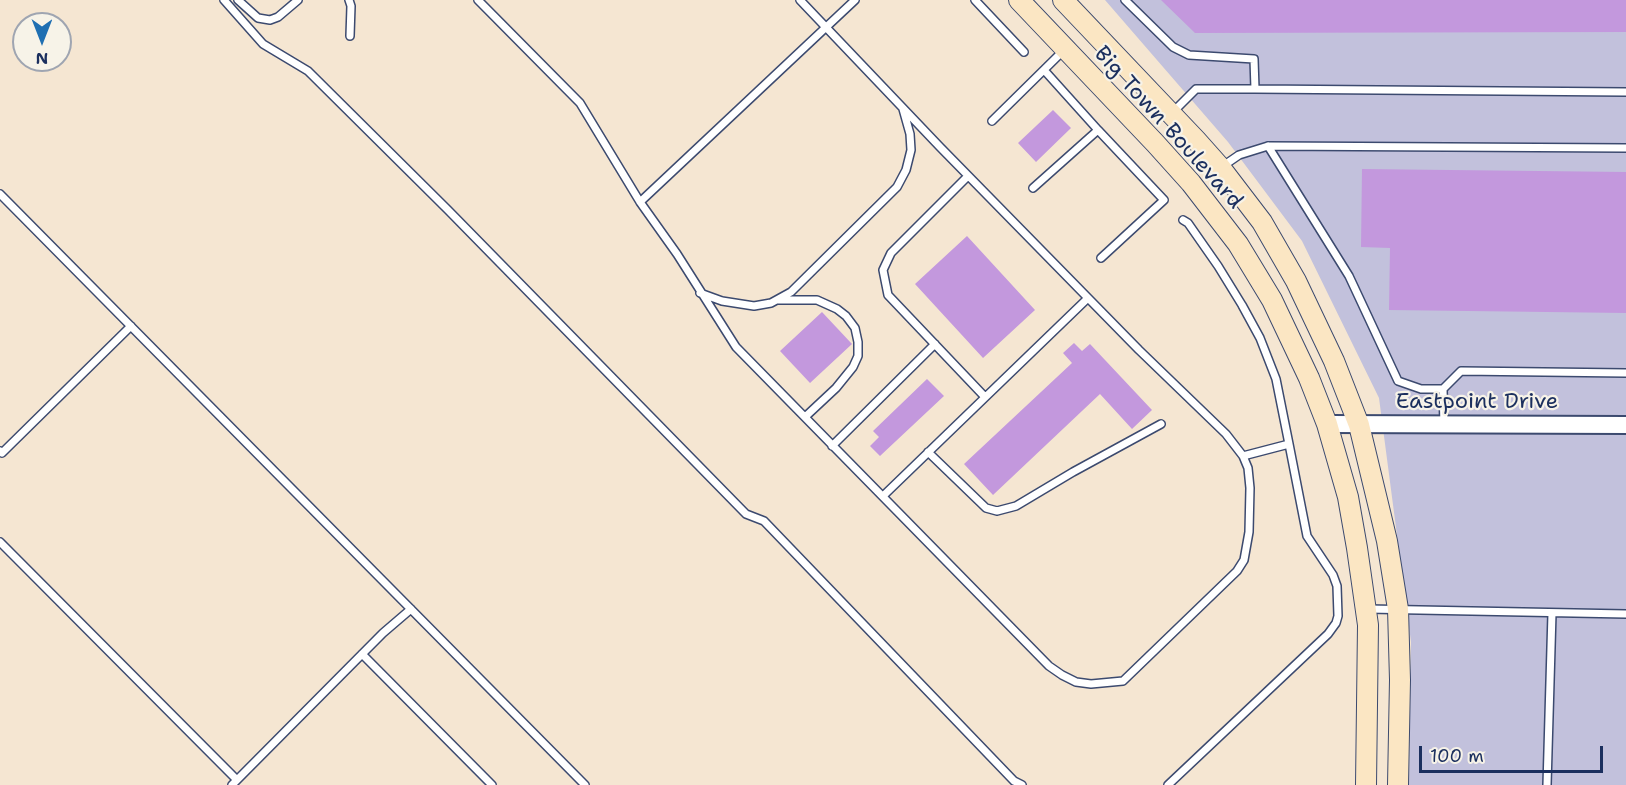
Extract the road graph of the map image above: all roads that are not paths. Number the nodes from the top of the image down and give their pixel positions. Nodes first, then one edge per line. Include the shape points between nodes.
1 (224, 0) edge
2 (238, 0) edge
3 (298, 0) edge
4 (349, 0) edge
5 (478, 0) edge
6 (800, 0) edge
7 (855, 0) edge
8 (975, 0) edge
9 (1019, 0) edge
10 (1063, 0) edge
11 (1125, 0) edge
12 (826, 27) junction
13 (1089, 28) junction
14 (350, 36) dead end
15 (1065, 49) junction
16 (1024, 52) dead end
17 (1044, 70) junction
18 (1255, 89) junction
19 (1626, 92) edge
20 (902, 107) junction
21 (1172, 114) junction
22 (992, 122) dead end
23 (1098, 130) junction
24 (1268, 146) junction
25 (1626, 148) edge
26 (1220, 167) junction
27 (968, 176) junction
28 (1034, 188) dead end
29 (0, 194) edge
30 (640, 202) junction
31 (1183, 220) dead end
32 (1101, 258) dead end
33 (700, 292) junction
34 (1088, 298) junction
35 (776, 300) junction
36 (131, 326) junction
37 (935, 344) junction
38 (1626, 373) edge
39 (1443, 389) junction
40 (985, 397) junction
41 (805, 417) junction
42 (1161, 424) dead end
43 (1327, 424) junction
44 (1359, 425) junction
45 (1444, 425) junction
46 (1626, 425) edge
47 (1289, 444) junction
48 (832, 446) junction
49 (1, 452) edge
50 (928, 452) junction
51 (1243, 456) junction
52 (883, 496) junction
53 (0, 542) edge
54 (411, 609) junction
55 (1366, 609) junction
56 (1398, 609) junction
57 (1552, 613) junction
58 (1626, 614) edge
59 (362, 654) junction
60 (1367, 762) junction
61 (1399, 762) junction
62 (234, 782) edge
63 (492, 785) edge
64 (585, 785) edge
65 (1022, 785) edge
66 (1168, 785) edge
67 (1366, 785) edge
68 (1398, 785) edge
69 (1547, 785) edge

1 - 65 lane via 263,44 308,71 746,514 764,521
2 - 3 lane via 258,18 270,20
4 - 14 lane
5 - 30 lane via 580,103
6 - 12 lane
7 - 12 lane
8 - 16 lane
9 - 15 main road, Big Town Boulevard
10 - 13 main road, Big Town Boulevard
11 - 18 lane via 1173,47 1189,55 1254,59
12 - 20 lane
12 - 30 lane
13 - 15 main road
13 - 21 main road, Big Town Boulevard
15 - 17 lane
15 - 43 main road, Big Town Boulevard via 1155,142 1238,244 1272,300
17 - 22 lane
17 - 23 lane
18 - 19 lane
18 - 21 lane via 1196,89
20 - 27 lane
20 - 35 lane via 910,150 897,187 791,292
21 - 26 main road, Big Town Boulevard
23 - 28 lane
23 - 32 lane via 1164,200
24 - 25 lane
24 - 26 lane via 1239,155
24 - 39 lane via 1349,276 1398,381 1421,389
26 - 44 main road, Big Town Boulevard via 1262,222 1296,282
27 - 34 lane
27 - 37 lane via 891,253 883,270 888,295
29 - 36 lane
30 - 33 lane
31 - 47 lane via 1218,266 1260,338 1276,379
33 - 35 lane via 740,305
33 - 41 lane via 736,347
34 - 40 lane
34 - 51 lane via 1226,434
35 - 41 lane via 817,300 837,309 855,328 858,356 853,367 837,388
36 - 49 lane
36 - 54 lane
37 - 40 lane
37 - 48 lane
38 - 39 lane via 1461,371
39 - 45 lane
40 - 50 lane
41 - 48 lane
42 - 50 lane via 1016,506 997,511 986,508
43 - 44 street, Eastpoint Drive
43 - 55 main road, Big Town Boulevard via 1348,497
44 - 45 street, Eastpoint Drive
44 - 56 main road, Big Town Boulevard via 1387,541
45 - 46 street, Eastpoint Drive
47 - 51 lane
47 - 66 lane via 1307,536 1336,586 1336,623
48 - 52 lane
50 - 52 lane
51 - 52 lane via 1250,488 1249,532 1240,566 1123,681 1105,684 1076,682 1049,666
53 - 62 lane
54 - 59 lane
54 - 64 lane
55 - 56 lane
55 - 60 main road, Big Town Boulevard
56 - 57 lane
56 - 61 main road, Big Town Boulevard
57 - 58 lane
57 - 69 lane
59 - 62 lane
59 - 63 lane
60 - 61 main road
60 - 67 main road, Big Town Boulevard
61 - 68 main road, Big Town Boulevard

